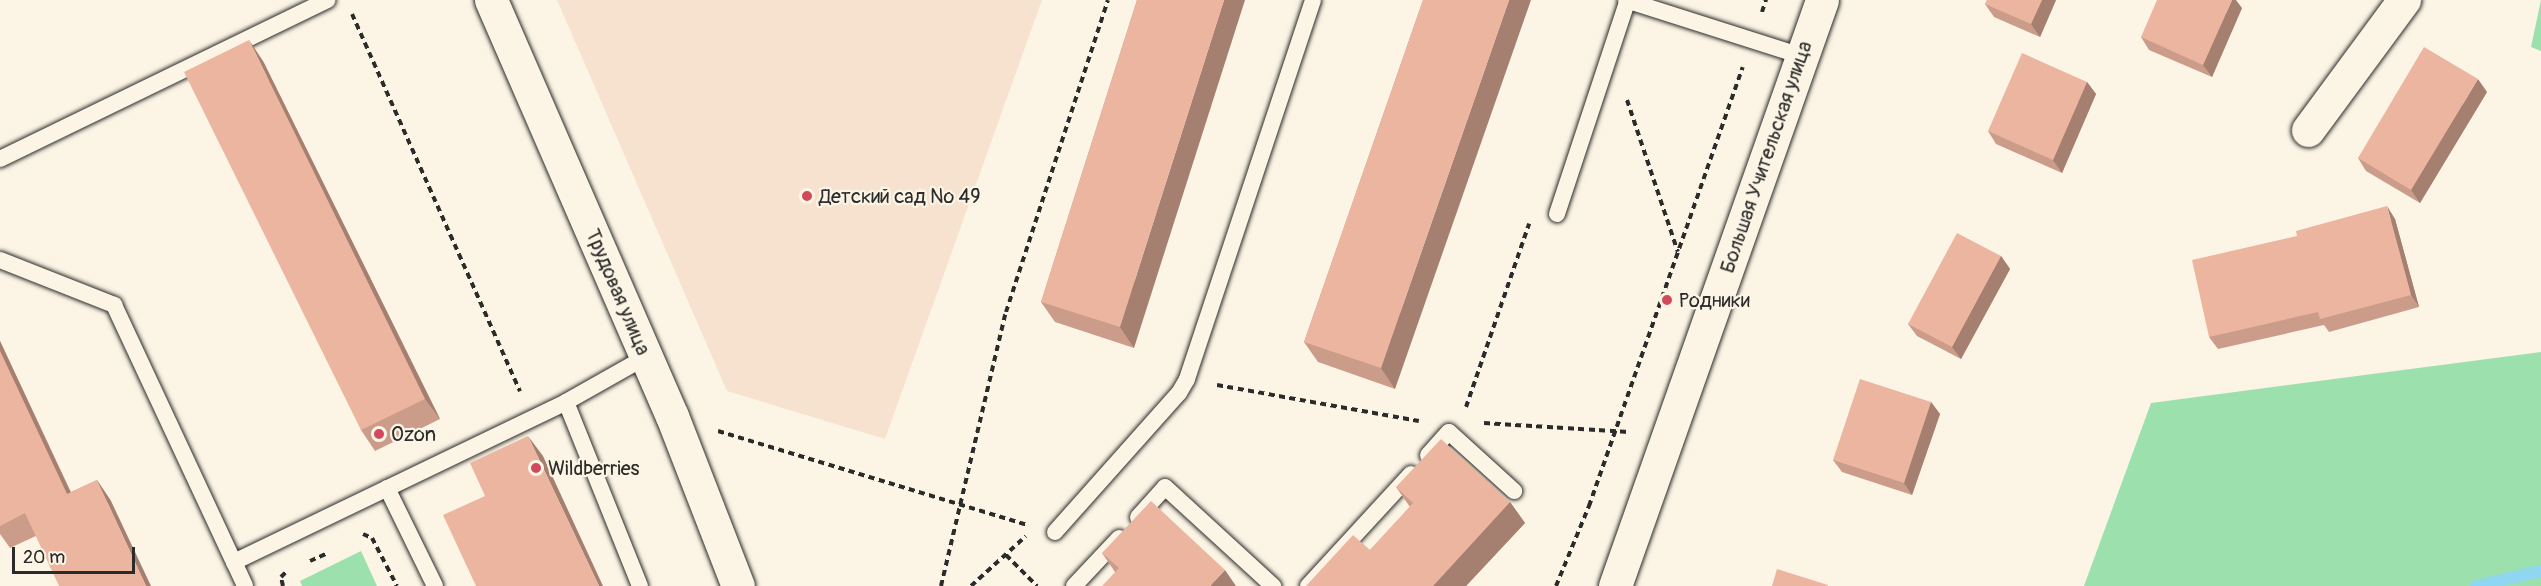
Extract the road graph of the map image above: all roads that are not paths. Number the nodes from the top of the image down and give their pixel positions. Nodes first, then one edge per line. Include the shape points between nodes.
1 (327, 0) edge
2 (491, 0) edge
3 (1313, 0) edge
4 (1822, 0) edge
5 (2404, 0) edge
6 (1626, 1) edge
7 (1802, 56) junction
8 (2308, 130) dead end
9 (0, 159) edge
10 (1557, 214) road end
11 (0, 260) edge
12 (646, 357) junction
13 (566, 402) junction
14 (387, 488) junction
15 (1514, 491) dead end
16 (1055, 532) dead end
17 (234, 562) junction
18 (245, 586) edge
19 (435, 586) edge
20 (640, 586) edge
21 (738, 586) edge
22 (1074, 586) edge
23 (1274, 586) edge
24 (1308, 586) edge
25 (1615, 586) edge

1 - 9 lane
2 - 12 street, Трудовая улица
3 - 16 lane via 1187,379 1179,393
4 - 7 street, Большая Учительская улица
5 - 8 street
6 - 7 lane
6 - 10 lane
7 - 25 street, Большая Учительская улица
11 - 17 lane via 114,305
12 - 13 lane
12 - 21 street, Трудовая улица
13 - 14 lane
13 - 20 lane
14 - 17 lane
14 - 19 lane
15 - 24 lane via 1449,432
17 - 18 lane
22 - 23 lane via 1165,487

